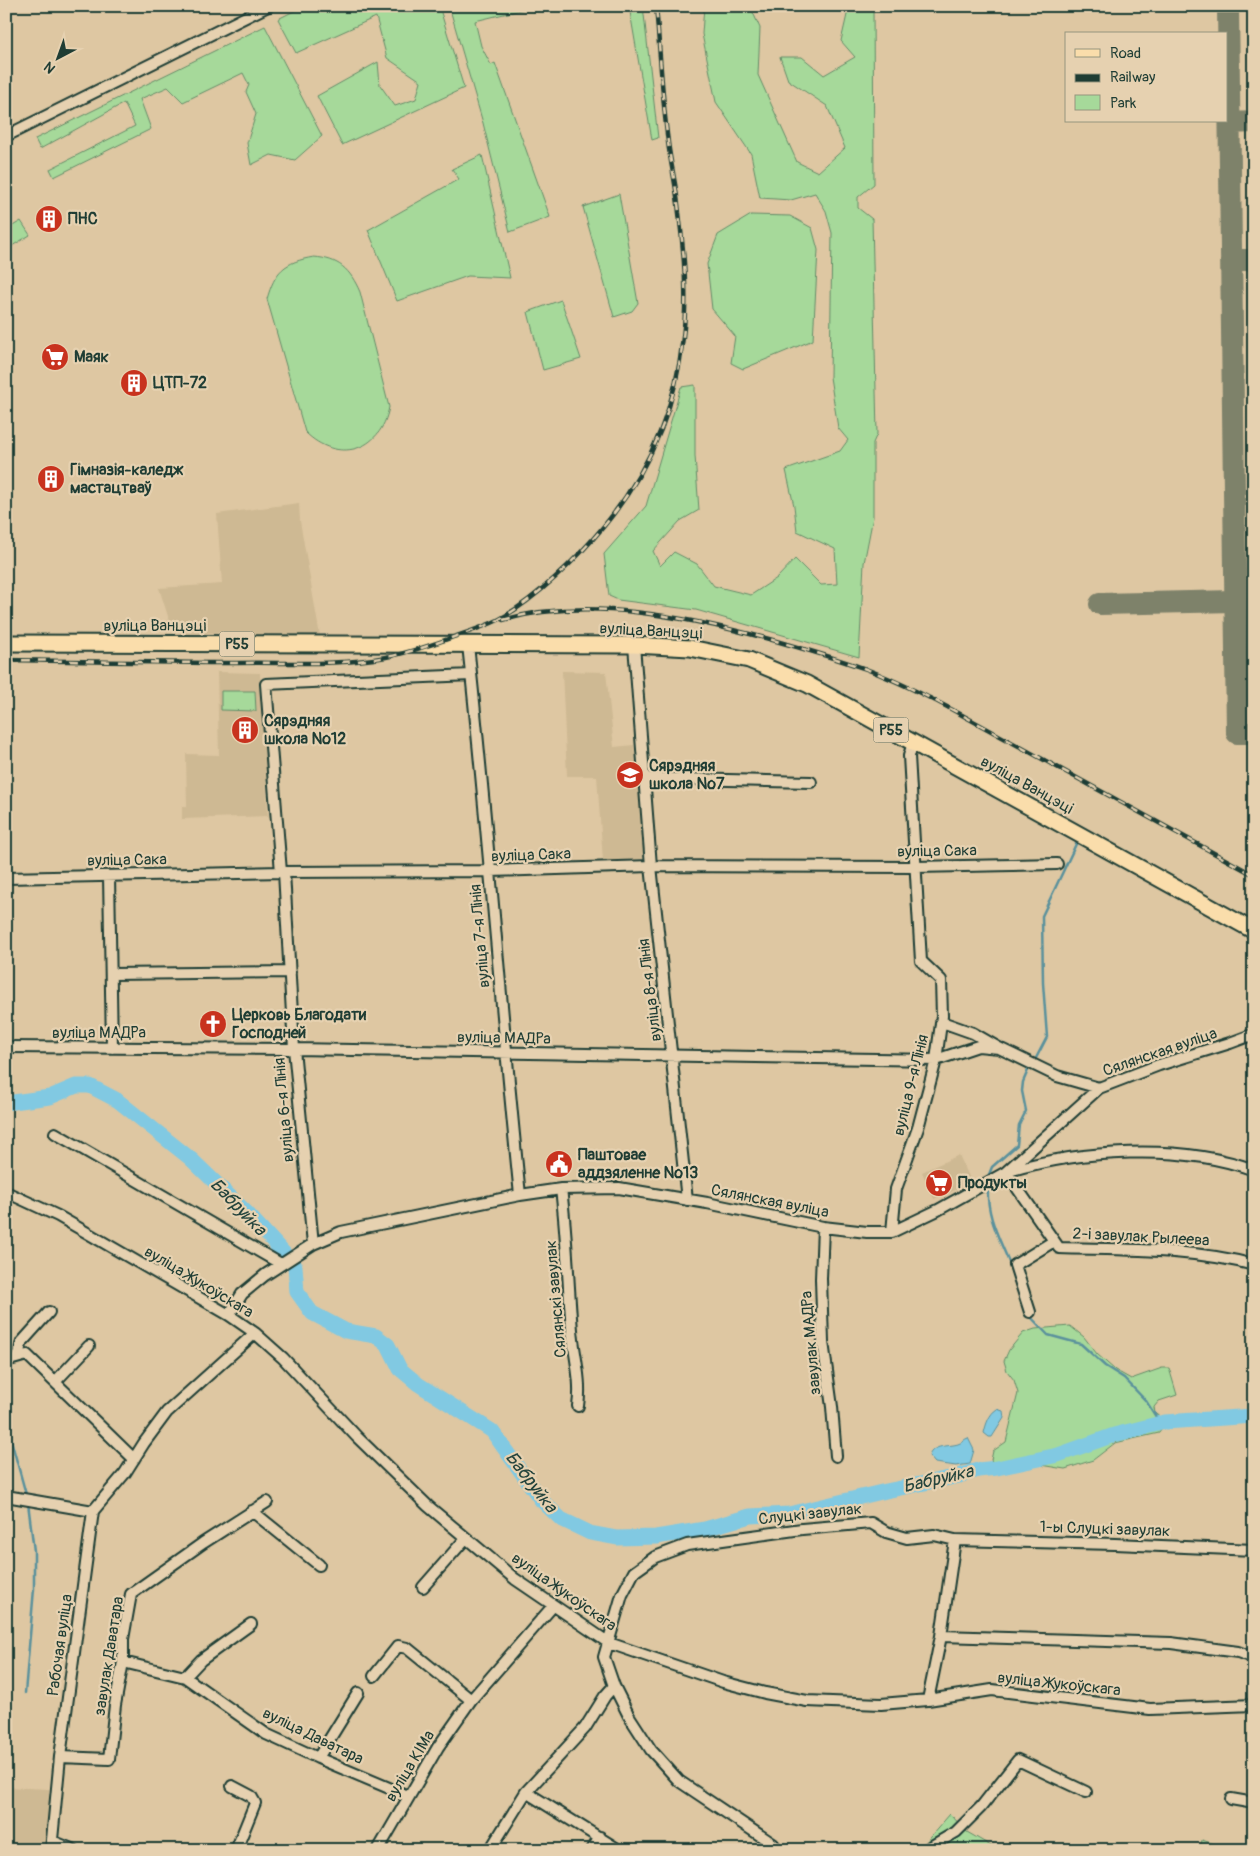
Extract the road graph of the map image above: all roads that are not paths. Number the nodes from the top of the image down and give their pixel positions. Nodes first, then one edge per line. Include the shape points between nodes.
1 (268, 6) edge
2 (6, 136) edge
3 (6, 643) edge
4 (468, 645) junction
5 (634, 645) junction
6 (472, 675) junction
7 (913, 742) junction
8 (644, 778) junction
9 (811, 782) dead end
10 (1057, 864) dead end
11 (651, 866) junction
12 (916, 867) junction
13 (490, 871) junction
14 (282, 872) junction
15 (109, 876) junction
16 (6, 878) edge
17 (1254, 931) edge
18 (290, 972) junction
19 (112, 974) junction
20 (942, 1022) junction
21 (1254, 1034) edge
22 (6, 1047) edge
23 (112, 1048) junction
24 (998, 1048) junction
25 (294, 1049) junction
26 (505, 1052) junction
27 (673, 1056) junction
28 (936, 1060) junction
29 (1098, 1088) junction
30 (55, 1133) dead end
31 (1254, 1170) edge
32 (1006, 1172) junction
33 (561, 1189) junction
34 (6, 1192) edge
35 (520, 1195) junction
36 (687, 1200) junction
37 (823, 1227) junction
38 (892, 1232) junction
39 (1054, 1241) junction
40 (313, 1244) junction
41 (281, 1264) junction
42 (1254, 1265) edge
43 (50, 1312) dead end
44 (1030, 1312) dead end
45 (229, 1315) junction
46 (255, 1333) junction
47 (89, 1346) dead end
48 (17, 1357) junction
49 (6, 1361) edge
50 (55, 1382) junction
51 (578, 1406) dead end
52 (836, 1456) dead end
53 (134, 1459) junction
54 (6, 1496) edge
55 (267, 1502) dead end
56 (93, 1511) junction
57 (252, 1511) junction
58 (466, 1538) junction
59 (955, 1540) junction
60 (1254, 1550) edge
61 (319, 1565) dead end
62 (423, 1587) dead end
63 (553, 1606) junction
64 (251, 1624) dead end
65 (941, 1636) junction
66 (609, 1643) junction
67 (1254, 1658) edge
68 (123, 1662) junction
69 (374, 1676) dead end
70 (185, 1677) junction
71 (614, 1686) junction
72 (358, 1693) dead end
73 (471, 1700) junction
74 (928, 1700) junction
75 (1254, 1705) edge
76 (60, 1756) junction
77 (318, 1758) junction
78 (232, 1786) dead end
79 (526, 1792) junction
80 (1086, 1792) dead end
81 (408, 1796) junction
82 (1231, 1799) dead end
83 (1254, 1803) edge
84 (600, 1837) junction
85 (52, 1845) edge
86 (74, 1850) edge
87 (236, 1850) edge
88 (378, 1850) edge
89 (490, 1850) edge
90 (592, 1850) edge
91 (619, 1850) edge
92 (778, 1850) edge
93 (925, 1850) edge

1 - 2 street
3 - 4 main road, вуліца Ванцэці / Р55
4 - 5 main road, вуліца Ванцэці / Р55
4 - 6 street, вуліца 7-я Лінія
5 - 7 main road, вуліца Ванцэці / Р55 via 690,648 749,660 807,684
5 - 8 street, вуліца 8-я Лінія
6 - 13 street, вуліца 7-я Лінія
6 - 14 street, вуліца 6-я Лінія via 266,684
7 - 12 street, вуліца 9-я Лінія via 909,756
7 - 17 main road, вуліца Ванцэці / Р55
8 - 9 street
8 - 11 street, вуліца 8-я Лінія
10 - 12 street, вуліца Сака
11 - 12 street, вуліца Сака
11 - 13 street, вуліца Сака
11 - 27 street, вуліца 8-я Лінія
12 - 20 street, вуліца 9-я Лінія via 921,961 941,980
13 - 14 street, вуліца Сака
13 - 26 street, вуліца 7-я Лінія
14 - 15 street, вуліца Сака
14 - 18 street, вуліца 6-я Лінія
15 - 16 street, вуліца Сака
15 - 19 street
18 - 19 street
18 - 25 street, вуліца 6-я Лінія
19 - 23 street
20 - 24 street, вуліца МАДРа via 973,1033
20 - 28 street, вуліца 9-я Лінія
21 - 29 street, Сялянская вуліца
22 - 23 street, вуліца МАДРа
23 - 25 street, вуліца МАДРа
24 - 28 street, вуліца МАДРа via 978,1046
24 - 29 street, вуліца МАДРа via 1057,1076
25 - 26 street, вуліца МАДРа
25 - 40 street, вуліца 6-я Лінія
26 - 27 street, вуліца МАДРа
26 - 35 street, вуліца 7-я Лінія
27 - 28 street, вуліца МАДРа
27 - 36 street, вуліца 8-я Лінія
28 - 38 street, вуліца 9-я Лінія via 918,1128 896,1188
29 - 32 street, Сялянская вуліца
30 - 41 street
31 - 32 street via 1204,1157 1151,1153 1034,1163
32 - 38 street, Сялянская вуліца
32 - 39 street, 2-і завулак Рылеева
33 - 35 street, Сялянская вуліца
33 - 36 street, Сялянская вуліца via 618,1188
33 - 51 street, Сялянскі завулак via 580,1390
34 - 45 street, вуліца Жукоўскага via 58,1216
35 - 40 street, Сялянская вуліца via 341,1232
36 - 37 street, Сялянская вуліца
37 - 38 street, Сялянская вуліца
37 - 52 street, завулак МАДРа via 823,1342
39 - 42 street, 2-і завулак Рылеева via 1059,1248 1183,1252
39 - 44 street via 1014,1265
40 - 41 street, Сялянская вуліца
41 - 45 street, Сялянская вуліца via 242,1294
43 - 48 street via 22,1342
45 - 46 street, вуліца Жукоўскага
46 - 53 street via 167,1412
46 - 58 street, вуліца Жукоўскага via 428,1506
47 - 50 street
48 - 49 street
48 - 50 street via 28,1355
50 - 53 street
53 - 56 street
54 - 56 street
55 - 57 street, завулак Даватара
56 - 76 street, Рабочая вуліца
57 - 61 street
57 - 68 street, завулак Даватара via 131,1594 123,1639
58 - 62 street
58 - 63 street, вуліца Жукоўскага
59 - 60 street, 1-ы Слуцкі завулак
59 - 65 street
59 - 66 street, Слуцкі завулак via 934,1536 907,1538 870,1523 687,1545 656,1557 634,1572 622,1595
63 - 66 street, вуліца Жукоўскага
63 - 73 street, вуліца КІМа
64 - 70 street via 201,1660
65 - 67 street via 1171,1642 1238,1652
65 - 74 street
66 - 71 street, Слуцкі завулак via 604,1657
66 - 74 street, вуліца Жукоўскага via 723,1682 790,1698 881,1704
68 - 70 street, вуліца Даватара
68 - 76 street, завулак Даватара via 109,1759
69 - 73 street via 398,1646 407,1648
70 - 77 street, вуліца Даватара via 266,1734
71 - 79 street via 585,1728
71 - 92 street, Слуцкі завулак via 651,1750 679,1781
72 - 77 street
73 - 81 street, вуліца КІМа
74 - 75 street, вуліца Жукоўскага via 992,1690 1150,1709
76 - 85 street, Рабочая вуліца
77 - 81 street, вуліца Даватара
78 - 87 street via 251,1796 255,1803
79 - 84 street
79 - 89 street
80 - 93 street via 1018,1760 981,1807 956,1832
81 - 88 street, вуліца КІМа
82 - 83 street
84 - 90 street
84 - 91 street
85 - 86 street

